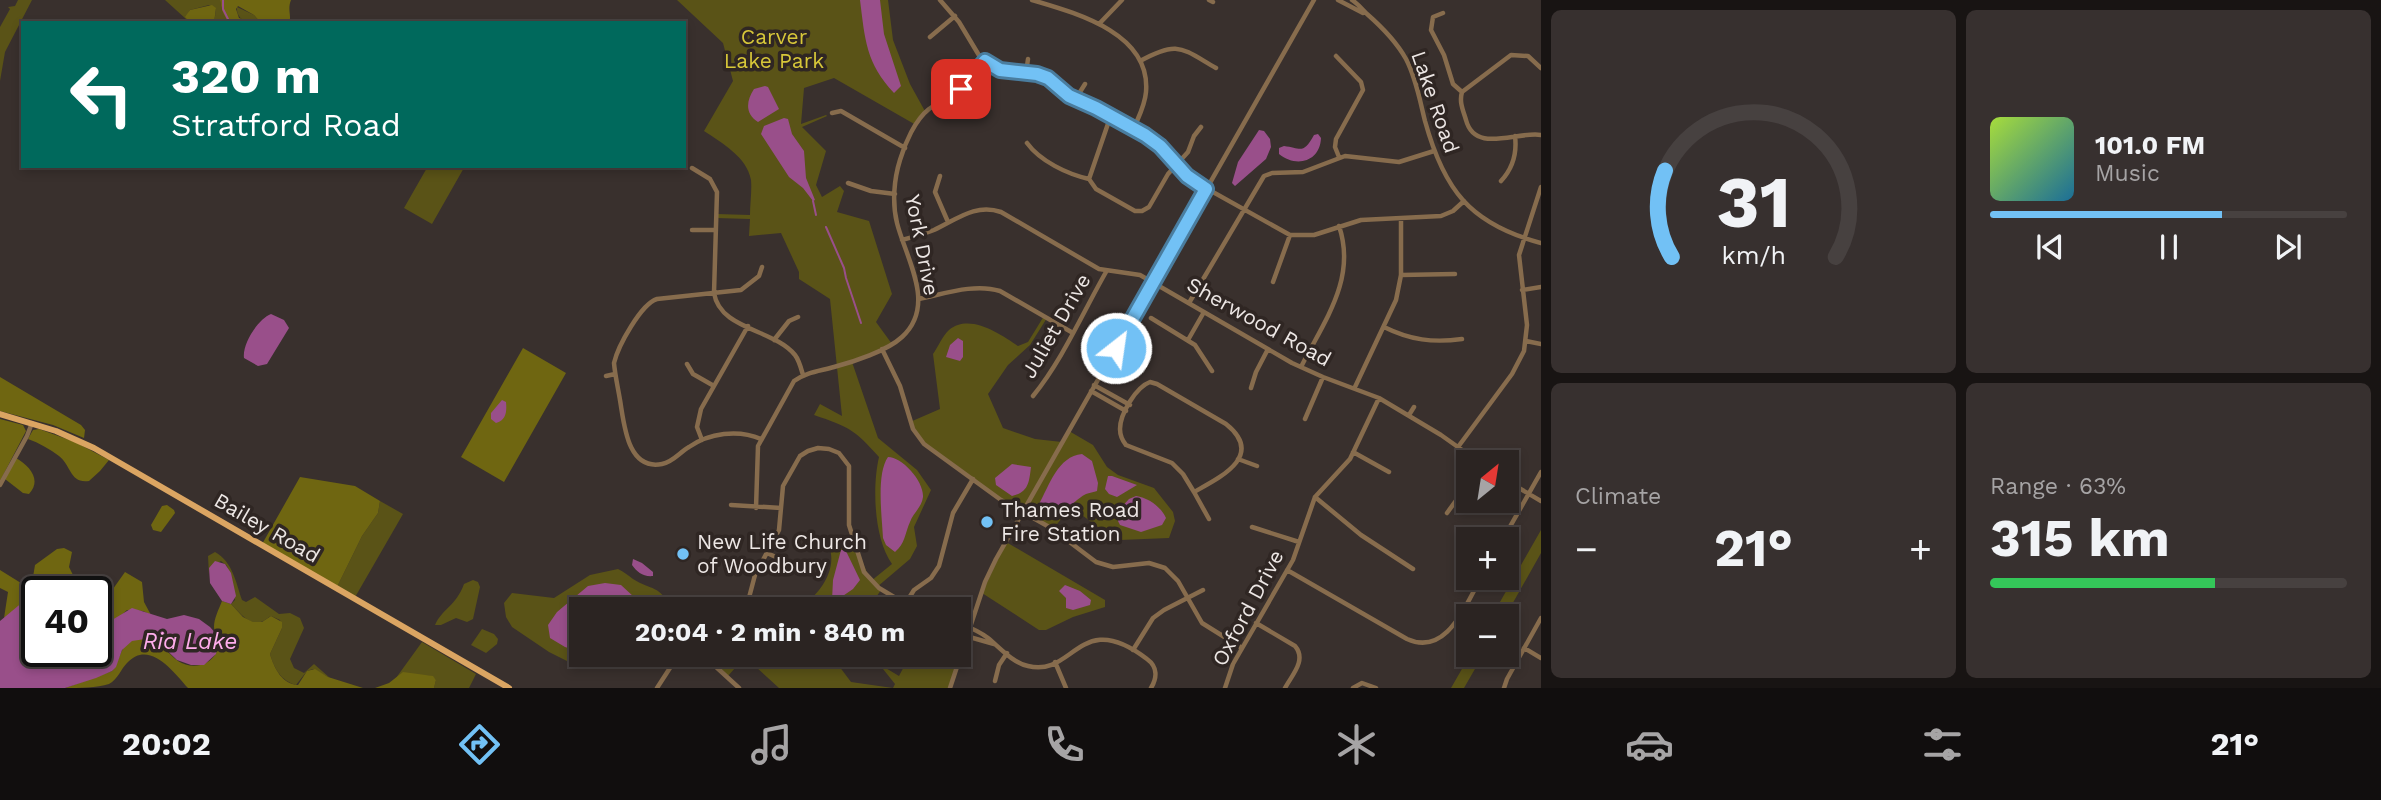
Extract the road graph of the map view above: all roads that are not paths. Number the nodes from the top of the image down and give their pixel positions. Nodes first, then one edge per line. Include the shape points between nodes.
1 (940, 0) edge
2 (1033, 0) edge
3 (1122, 0) edge
4 (1314, 0) edge
5 (1338, 0) edge
6 (1352, 0) edge
7 (1443, 13) dead end
8 (1368, 15) junction
9 (955, 16) junction
10 (1099, 24) junction
11 (930, 37) dead end
12 (1336, 56) dead end
13 (1028, 59) dead end
14 (985, 61) junction
15 (1140, 61) junction
16 (1216, 68) dead end
17 (1541, 68) edge
18 (1026, 73) junction
19 (1086, 84) dead end
20 (1462, 92) junction
21 (1075, 100) junction
22 (832, 113) dead end
23 (1111, 115) junction
24 (1201, 127) dead end
25 (1134, 128) junction
26 (1541, 135) edge
27 (1515, 136) junction
28 (1027, 143) dead end
29 (905, 148) junction
30 (1434, 151) junction
31 (1339, 157) junction
32 (1177, 165) junction
33 (692, 168) dead end
34 (940, 176) dead end
35 (1089, 179) junction
36 (1501, 181) dead end
37 (848, 183) dead end
38 (1541, 187) edge
39 (1206, 189) junction
40 (895, 194) junction
41 (1464, 201) junction
42 (1243, 209) junction
43 (1401, 218) junction
44 (948, 222) junction
45 (1339, 226) junction
46 (692, 230) dead end
47 (716, 230) junction
48 (1290, 235) junction
49 (1523, 238) junction
50 (902, 240) junction
51 (1541, 243) edge
52 (762, 267) dead end
53 (1105, 272) junction
54 (1455, 274) dead end
55 (1402, 275) junction
56 (1154, 282) junction
57 (1273, 282) dead end
58 (1541, 287) edge
59 (1522, 290) junction
60 (714, 293) junction
61 (919, 299) junction
62 (1189, 303) junction
63 (1205, 312) junction
64 (798, 317) dead end
65 (1151, 318) dead end
66 (748, 326) junction
67 (1384, 327) junction
68 (1073, 333) junction
69 (1462, 339) dead end
70 (774, 340) junction
71 (1188, 340) junction
72 (1526, 341) junction
73 (1541, 344) edge
74 (882, 349) junction
75 (1268, 349) junction
76 (687, 364) dead end
77 (1301, 367) junction
78 (1212, 371) dead end
79 (615, 374) junction
80 (803, 375) junction
81 (606, 376) dead end
82 (1323, 377) junction
83 (1094, 385) junction
84 (714, 386) junction
85 (1355, 387) junction
86 (1251, 388) dead end
87 (1091, 391) junction
88 (1033, 396) dead end
89 (1380, 398) junction
90 (1414, 407) dead end
91 (1128, 408) junction
92 (0, 414) edge
93 (1409, 415) junction
94 (1305, 419) dead end
95 (32, 423) junction
96 (761, 439) junction
97 (702, 440) junction
98 (1458, 447) junction
99 (1462, 450) edge
100 (1353, 452) junction
101 (1238, 459) junction
102 (1257, 466) dead end
103 (1389, 472) dead end
104 (1541, 472) edge
105 (973, 479) junction
106 (0, 485) edge
107 (1519, 488) edge
108 (1194, 492) junction
109 (1529, 494) junction
110 (1315, 496) junction
111 (1456, 501) edge
112 (1541, 501) edge
113 (731, 505) dead end
114 (756, 508) junction
115 (781, 508) junction
116 (1023, 512) junction
117 (1447, 513) dead end
118 (1209, 519) dead end
119 (1252, 527) dead end
120 (1510, 527) edge
121 (1299, 542) junction
122 (767, 553) junction
123 (800, 568) dead end
124 (1413, 569) dead end
125 (1287, 570) junction
126 (1203, 590) dead end
127 (1474, 590) edge
128 (749, 597) edge
129 (890, 597) edge
130 (910, 597) edge
131 (1187, 598) junction
132 (1541, 618) edge
133 (1256, 623) junction
134 (971, 625) edge
135 (971, 629) edge
136 (971, 638) edge
137 (995, 645) junction
138 (1242, 648) junction
139 (1524, 648) junction
140 (1133, 650) junction
141 (1007, 653) junction
142 (1541, 658) edge
143 (1055, 663) junction
144 (671, 667) edge
145 (716, 667) edge
146 (957, 667) edge
147 (995, 681) dead end
148 (509, 688) edge
149 (657, 688) edge
150 (739, 688) edge
151 (950, 688) edge
152 (1066, 688) edge
153 (1151, 688) edge
154 (1225, 688) edge
155 (1285, 688) edge
156 (1353, 688) edge
157 (1376, 688) edge
158 (1504, 688) edge

1 - 9 street
2 - 10 street
3 - 10 street
4 - 39 street
5 - 8 street, Lake Road
6 - 8 street, Lake Road
7 - 20 street via 1433,17 1431,30 1453,84
8 - 30 street, Lake Road via 1406,59
9 - 11 street
9 - 14 street
10 - 15 street via 1130,47
12 - 31 street via 1363,90 1336,139
13 - 18 street
14 - 18 street via 1000,70
14 - 29 street, York Drive via 961,89 924,114
15 - 16 street via 1176,48
15 - 25 street via 1146,89
17 - 20 street via 1529,56 1511,55
18 - 21 street via 1048,78
19 - 21 street
20 - 27 street via 1461,103 1473,135 1486,139
21 - 23 street
22 - 29 street via 841,111
23 - 25 street
23 - 35 street
24 - 32 street
25 - 32 street
26 - 27 street
27 - 36 street via 1516,153
28 - 35 street via 1034,153
29 - 40 street, York Drive
30 - 31 street via 1399,162
30 - 41 street, Lake Road via 1443,173
31 - 42 street via 1303,172 1264,176
32 - 35 street via 1142,211 1096,189
32 - 39 street
33 - 47 street via 715,186
34 - 44 street via 935,192
37 - 40 street
38 - 49 street
39 - 42 street
39 - 56 street
40 - 50 street, York Drive
41 - 43 street via 1441,216
41 - 49 street, Lake Road via 1493,224
42 - 48 street
42 - 62 street
43 - 45 street via 1361,219
43 - 55 street
44 - 50 street, Sherwood Road
44 - 53 street, Sherwood Road via 974,210 994,209
45 - 48 street via 1314,235
45 - 77 street via 1346,262 1343,280
46 - 47 street
47 - 60 street
48 - 57 street
49 - 51 street, Lake Road
49 - 59 street via 1518,262
50 - 61 street, York Drive
52 - 60 street via 759,276 741,290
53 - 56 street, Sherwood Road via 1135,273
53 - 68 street, Juliet Drive
54 - 55 street
55 - 67 street
56 - 62 street, Sherwood Road
56 - 83 street
58 - 59 street
59 - 72 street
60 - 66 street via 723,312
60 - 79 street via 647,303 618,352
61 - 68 street via 988,288
61 - 74 street, York Drive via 907,332
62 - 63 street, Sherwood Road
63 - 71 street
63 - 75 street, Sherwood Road
64 - 70 street
65 - 71 street
66 - 70 street
66 - 84 street
67 - 69 street via 1421,340
67 - 85 street
68 - 88 street, Juliet Drive
70 - 80 street via 795,355
71 - 78 street
72 - 73 street
72 - 98 street via 1517,367
74 - 80 street, York Drive
74 - 105 street via 915,434
75 - 77 street, Sherwood Road
75 - 86 street
76 - 84 street via 693,374
77 - 82 street, Sherwood Road
79 - 81 street
79 - 97 street via 626,437 639,457 651,464 664,464
80 - 96 street via 791,385
82 - 85 street, Sherwood Road
82 - 94 street
83 - 87 street
83 - 91 street
84 - 97 street via 697,420
85 - 89 street, Sherwood Road
87 - 91 street
87 - 116 street
89 - 93 street, Sherwood Road
89 - 100 street, Oxford Drive
90 - 93 street
91 - 101 street via 1143,386 1157,384 1230,427 1239,441
91 - 108 street via 1120,430 1126,445 1172,463
92 - 95 main road, Bailey Road
93 - 98 street, Sherwood Road
95 - 106 street
95 - 148 main road, Bailey Road via 94,447
96 - 97 street via 737,432
96 - 114 street via 756,451
98 - 99 street, Sherwood Road
100 - 103 street
100 - 110 street, Oxford Drive
101 - 102 street
101 - 108 street via 1227,474
104 - 109 street
105 - 116 street
105 - 130 street via 953,513 939,566
107 - 109 street
108 - 118 street
109 - 112 street
109 - 120 street
110 - 121 street, Oxford Drive
110 - 124 street
111 - 117 street
113 - 114 street
114 - 115 street
115 - 122 street via 779,530
115 - 129 street via 783,486 801,455 817,448 840,454 850,469 848,519 861,567
116 - 131 street via 1101,565 1149,563 1165,568
116 - 134 street via 990,571
119 - 121 street
121 - 125 street, Oxford Drive
122 - 123 street
122 - 128 street
125 - 127 street via 1406,639 1423,643 1449,632
125 - 133 street, Oxford Drive
126 - 131 street
131 - 138 street via 1202,623
131 - 140 street via 1153,618
132 - 139 street
133 - 138 street, Oxford Drive
133 - 155 street via 1300,652
135 - 137 street
136 - 137 street
137 - 141 street
138 - 154 street, Oxford Drive
139 - 142 street
139 - 158 street
140 - 143 street via 1117,641 1098,639
140 - 153 street via 1153,666 1156,676
141 - 143 street via 1028,666
141 - 147 street
143 - 152 street
144 - 149 street
145 - 150 street
146 - 151 street
156 - 157 street via 1362,683

